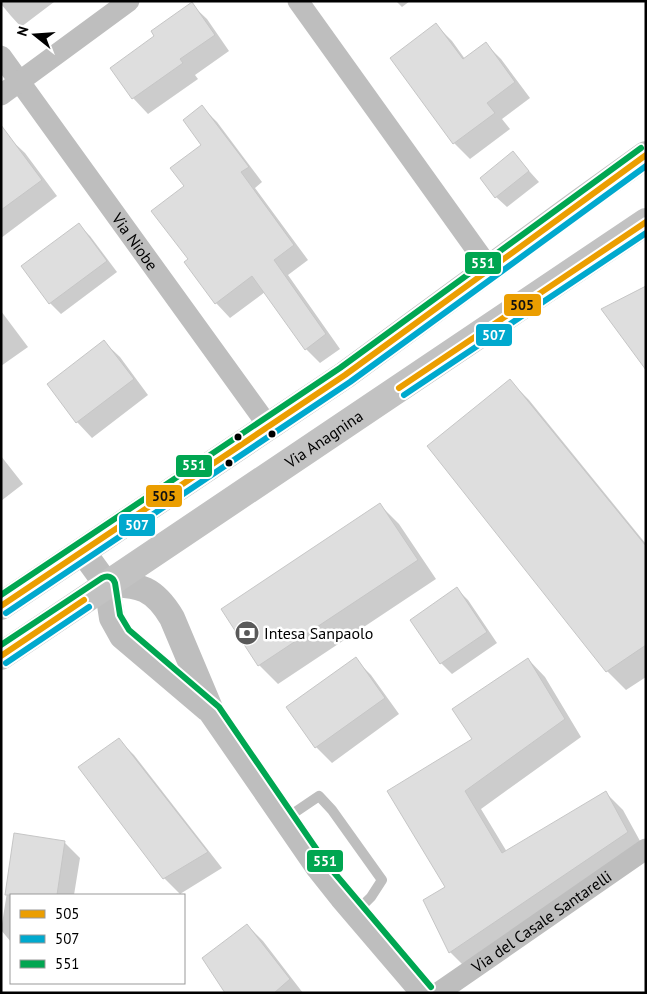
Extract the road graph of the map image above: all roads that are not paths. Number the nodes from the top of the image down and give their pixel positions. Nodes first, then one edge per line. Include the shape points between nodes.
1 (129, 1) edge
2 (298, 1) edge
3 (1, 56) edge
4 (20, 82) junction
5 (1, 96) edge
6 (646, 156) edge
7 (646, 222) edge
8 (490, 269) junction
9 (269, 427) junction
10 (83, 552) junction
11 (107, 585) junction
12 (1, 606) edge
13 (1, 656) edge
14 (212, 713) junction
15 (285, 819) junction
16 (646, 850) edge
17 (355, 913) junction
18 (419, 990) edge

1 - 4 street
2 - 8 street
3 - 4 street, Via Niobe
4 - 5 street
4 - 9 street, Via Niobe
6 - 8 main road
7 - 11 main road, Via Anagnina
8 - 9 main road
9 - 10 main road
10 - 11 street
10 - 12 main road
11 - 13 main road, Via Anagnina
11 - 14 street via 112,618 122,636
11 - 14 street via 142,588 165,607
14 - 15 street
15 - 17 street
15 - 17 lane via 319,796 332,810 382,880
16 - 18 street, Via del Casale Santarelli
17 - 18 street

